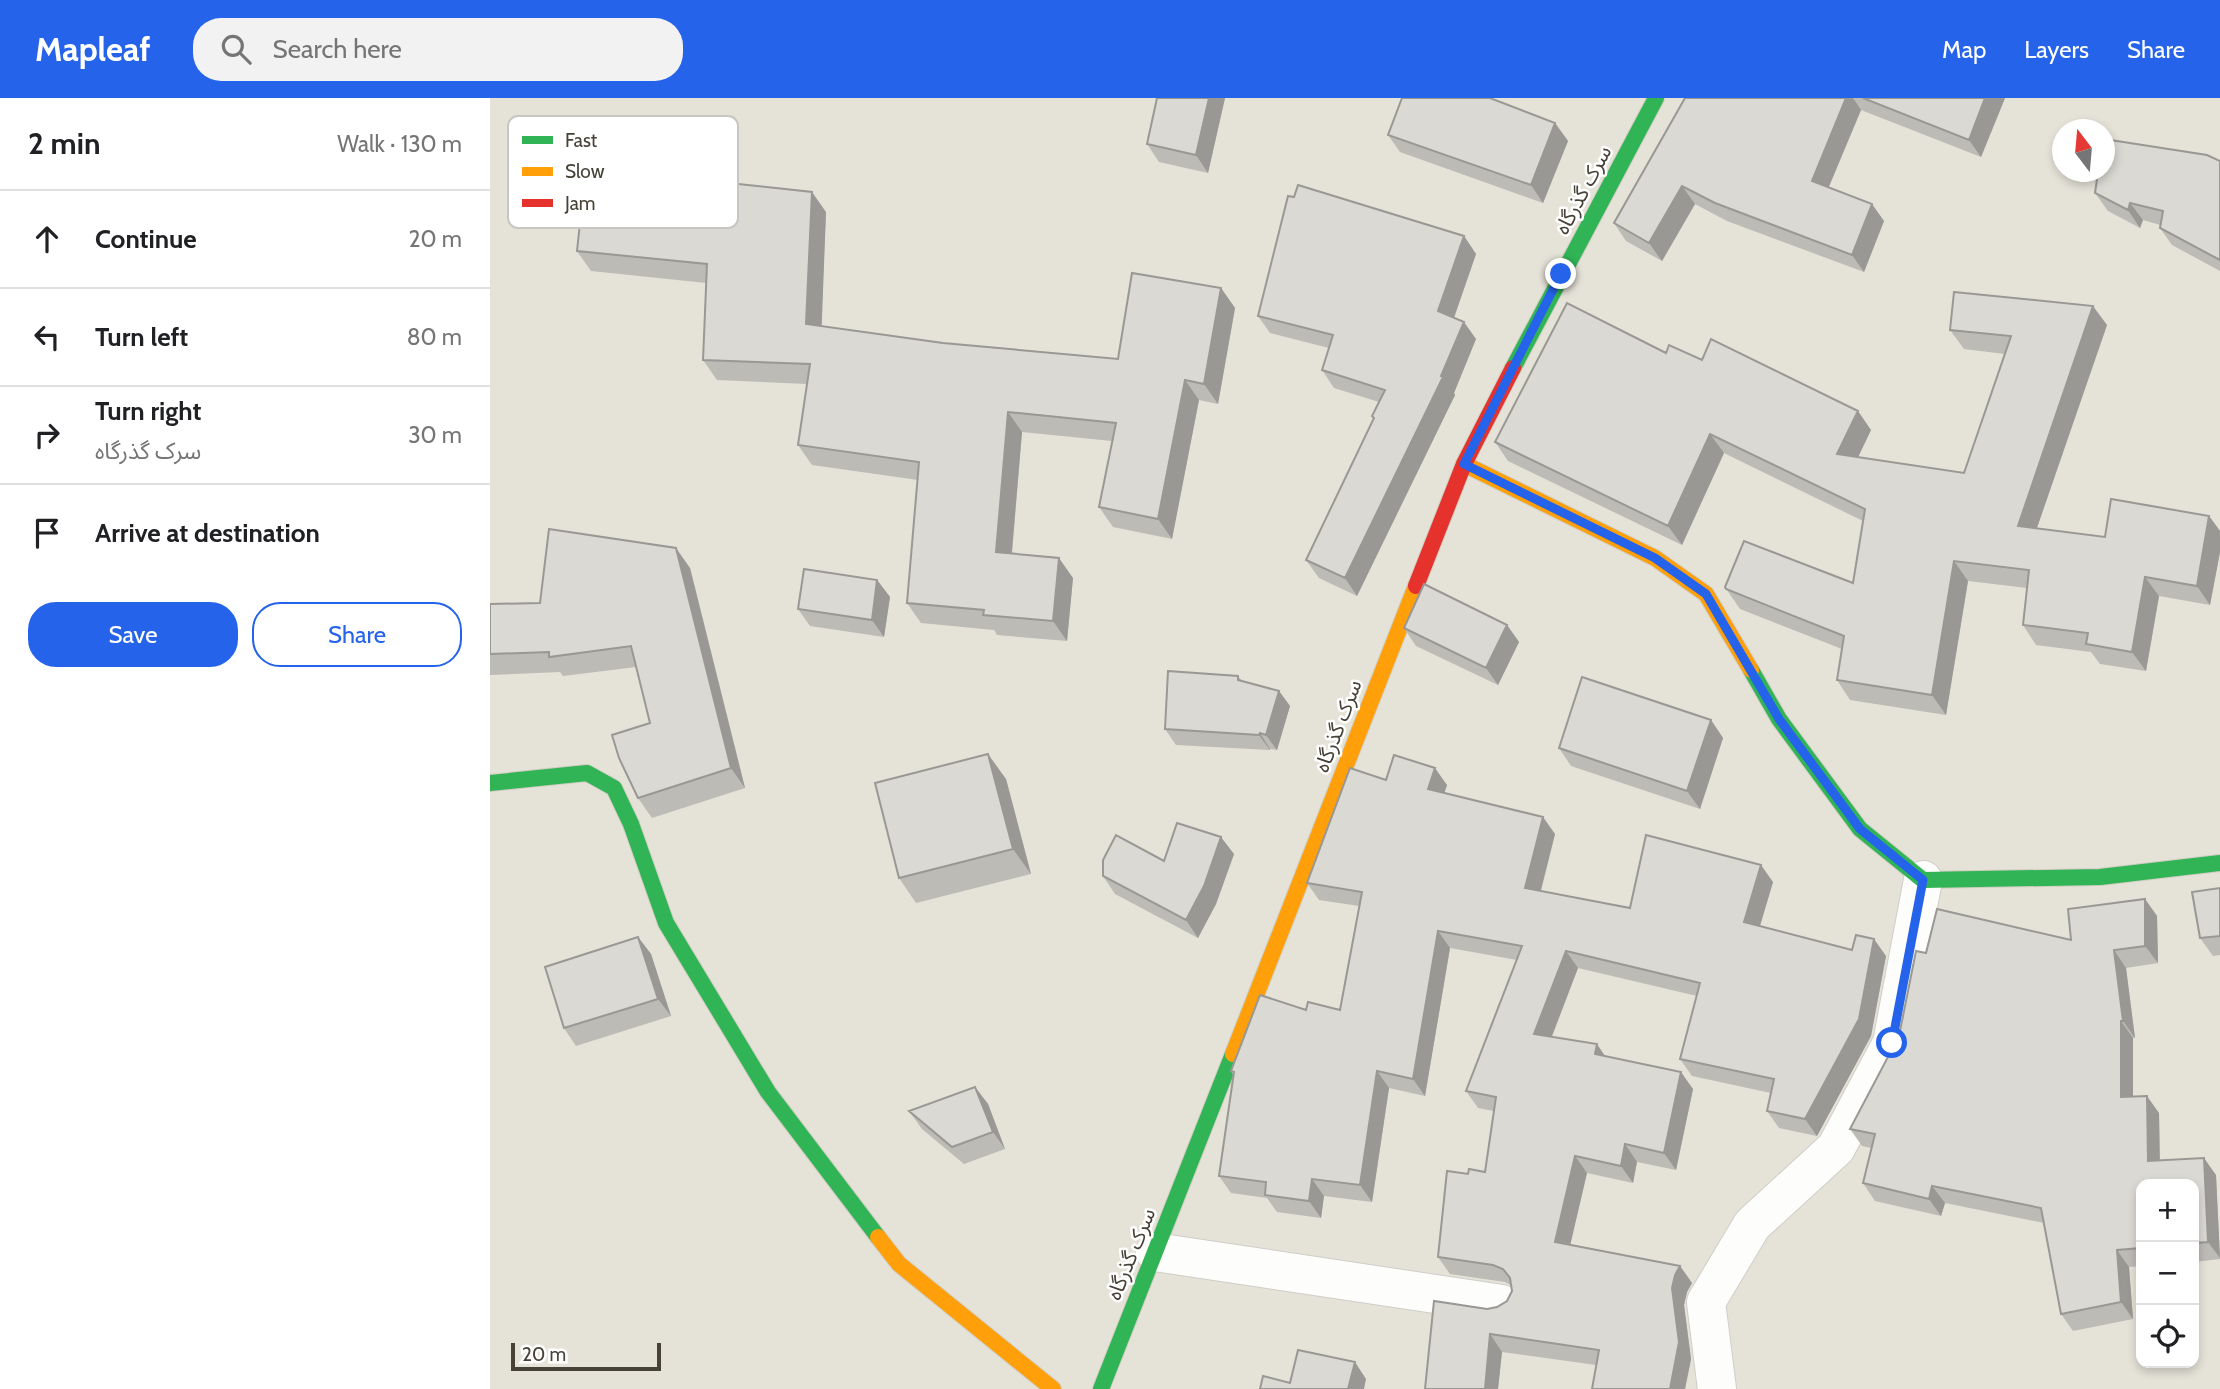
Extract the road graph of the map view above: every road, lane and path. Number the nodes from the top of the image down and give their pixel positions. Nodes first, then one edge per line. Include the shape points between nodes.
1 (1656, 98) edge
2 (1464, 464) junction
3 (490, 783) edge
4 (2220, 863) edge
5 (1923, 880) junction
6 (1155, 1252) junction
7 (1503, 1304) edge
8 (1053, 1389) edge
9 (1101, 1389) edge
10 (1717, 1389) edge

1 - 2 street, سرک گذرگاه
2 - 5 street via 1655,558 1706,594 1779,719 1860,829
2 - 6 street, سرک گذرگاه
3 - 8 street via 587,773 614,788 666,923 768,1092 899,1264
4 - 5 street via 2100,877
5 - 10 street via 1892,1043 1836,1148 1752,1225 1706,1302
6 - 7 street
6 - 9 street, سرک گذرگاه

